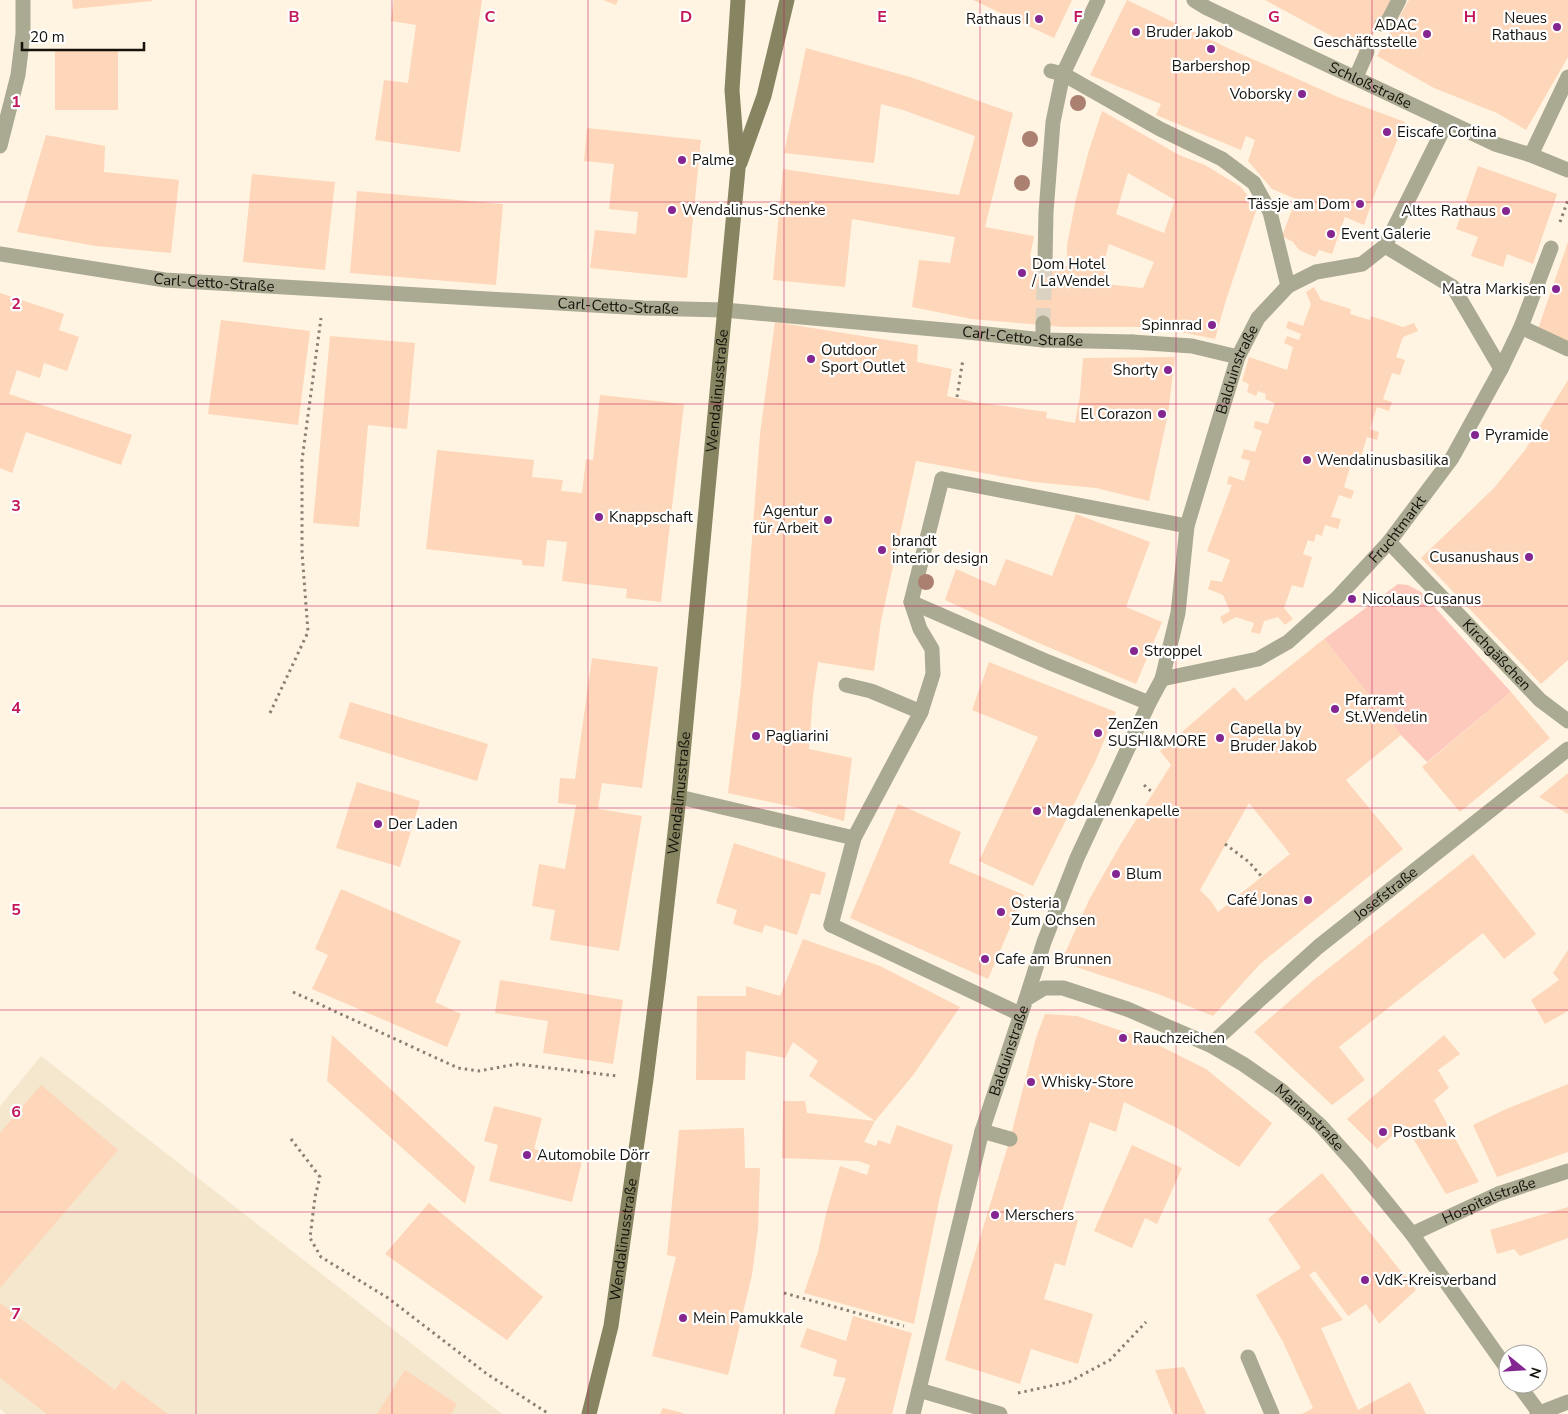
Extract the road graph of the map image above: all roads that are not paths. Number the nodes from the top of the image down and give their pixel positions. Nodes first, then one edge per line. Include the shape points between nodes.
1 (23, 0) edge
2 (738, 0) edge
3 (787, 0) edge
4 (1098, 0) edge
5 (1194, 0) edge
6 (1399, 0) edge
7 (1382, 24) dead end
8 (1367, 52) dead end
9 (1057, 72) junction
10 (1356, 77) junction
11 (1568, 77) edge
12 (1447, 122) junction
13 (0, 146) edge
14 (1531, 155) junction
15 (738, 169) junction
16 (1568, 170) edge
17 (1386, 246) junction
18 (1551, 248) dead end
19 (0, 254) edge
20 (1045, 261) tunnel mouth
21 (1288, 286) junction
22 (724, 310) junction
23 (1043, 323) tunnel mouth
24 (1521, 327) junction
25 (1043, 340) junction
26 (1568, 349) edge
27 (1238, 357) junction
28 (1500, 369) junction
29 (1187, 526) junction
30 (1389, 542) junction
31 (911, 602) junction
32 (1162, 679) junction
33 (846, 685) dead end
34 (1149, 703) junction
35 (921, 712) junction
36 (1568, 721) edge
37 (1568, 749) edge
38 (679, 797) junction
39 (854, 838) junction
40 (1026, 999) junction
41 (1020, 1014) junction
42 (1210, 1045) junction
43 (982, 1130) junction
44 (1010, 1139) dead end
45 (1568, 1171) edge
46 (1412, 1234) junction
47 (1498, 1356) edge
48 (1248, 1357) dead end
49 (920, 1390) junction
50 (1525, 1394) edge
51 (1568, 1402) edge
52 (589, 1414) edge
53 (913, 1414) edge
54 (1000, 1414) edge
55 (1272, 1414) edge
56 (1538, 1414) edge

1 - 13 street via 18,75
2 - 15 main road, Wendalinusstraße via 732,90
3 - 15 main road, Wendalinusstraße via 764,96
4 - 9 street
5 - 10 street, Schloßstraße
6 - 7 street via 1387,23
8 - 10 street
9 - 20 street
9 - 21 street via 1222,159 1254,183 1270,212
10 - 12 street, Schloßstraße
11 - 14 street
12 - 14 street, Schloßstraße via 1495,144
12 - 17 street, Balduinstraße
14 - 16 street, Schloßstraße
15 - 22 main road, Wendalinusstraße
17 - 21 street, Balduinstraße via 1362,264 1316,272
17 - 28 street via 1453,287
18 - 24 street, Fruchtmarkt
19 - 22 street, Carl-Cetto-Straße via 165,280
21 - 27 street, Balduinstraße via 1258,318
22 - 25 street, Carl-Cetto-Straße
22 - 38 main road, Wendalinusstraße
23 - 25 street
24 - 26 street
24 - 28 street, Fruchtmarkt
25 - 27 street, Carl-Cetto-Straße via 1192,346
27 - 29 street, Balduinstraße
28 - 30 street, Fruchtmarkt via 1452,458
29 - 31 street via 942,479
29 - 32 street, Balduinstraße via 1178,614
30 - 32 street, Fruchtmarkt via 1337,598 1288,642 1258,659
30 - 36 street, Kirchgäßchen via 1540,700
31 - 34 street
31 - 35 street via 920,629 932,649 933,674
32 - 34 street, Balduinstraße
33 - 35 street via 872,691
34 - 40 street, Balduinstraße via 1077,858
35 - 39 street
37 - 42 street, Josefstraße via 1318,948
38 - 39 street
38 - 52 main road, Wendalinusstraße via 646,1079 610,1326
39 - 41 street via 831,925
40 - 41 street, Balduinstraße
40 - 42 street, Marienstraße via 1044,988 1063,988 1127,1009
41 - 43 street, Balduinstraße
42 - 46 street, Marienstraße via 1282,1091 1322,1126
43 - 44 street
43 - 49 street, Balduinstraße
45 - 46 street, Hospitalstraße via 1498,1194
46 - 47 street, Marienstraße
48 - 55 street
49 - 53 street, Balduinstraße
49 - 54 street
50 - 56 street
51 - 56 street

